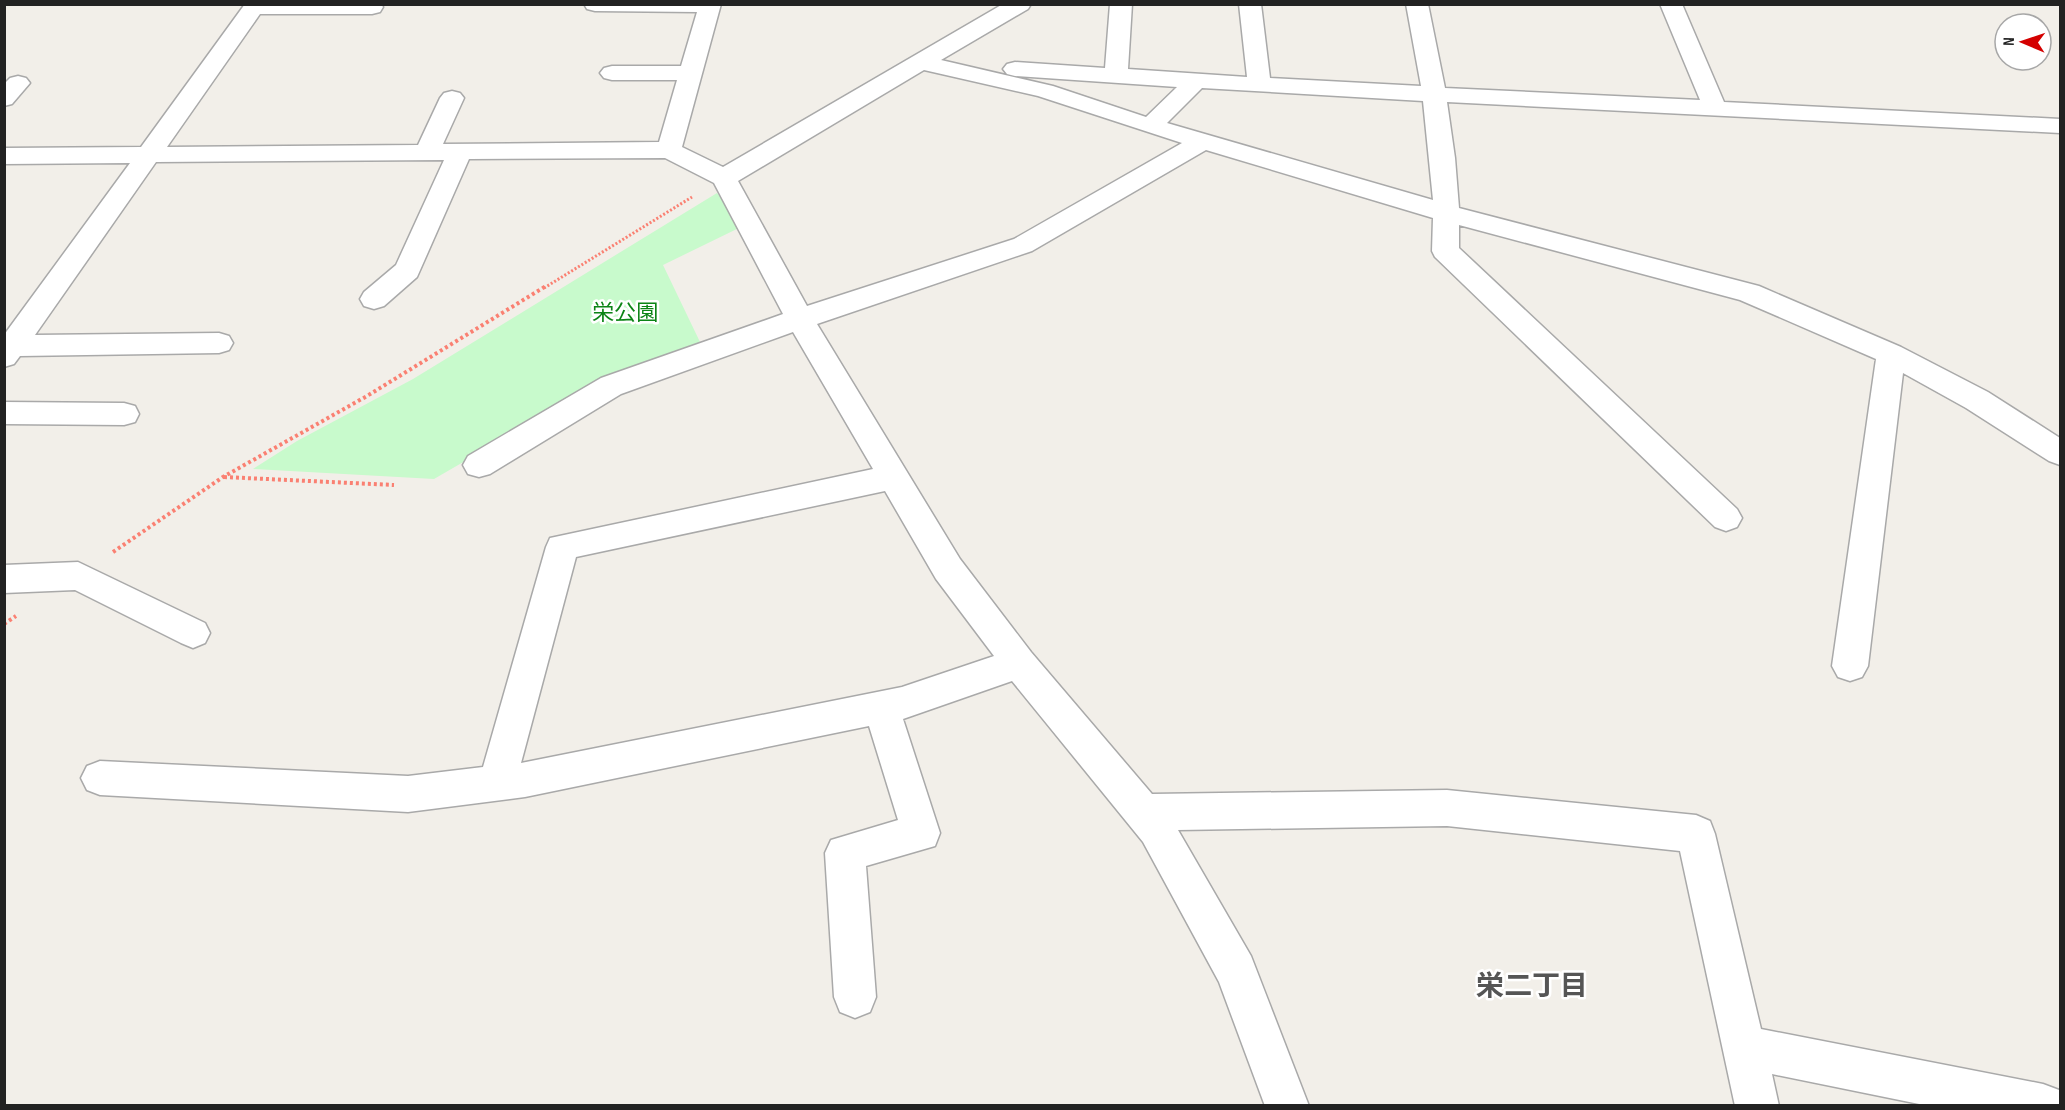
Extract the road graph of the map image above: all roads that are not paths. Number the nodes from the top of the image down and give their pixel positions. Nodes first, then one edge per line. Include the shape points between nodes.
1 (595, 4) edge
2 (1121, 4) edge
3 (1250, 4) edge
4 (1417, 4) edge
5 (1671, 4) edge
6 (255, 5) edge
7 (710, 5) edge
8 (372, 7) dead end
9 (1012, 7) edge
10 (920, 63) junction
11 (612, 73) dead end
12 (690, 73) junction
13 (1116, 75) junction
14 (1197, 80) junction
15 (1259, 84) junction
16 (1434, 93) junction
17 (452, 98) dead end
18 (1715, 108) junction
19 (1150, 126) junction
20 (2061, 126) edge
21 (1202, 142) junction
22 (669, 150) junction
23 (427, 152) junction
24 (460, 152) junction
25 (150, 154) junction
26 (4, 156) edge
27 (724, 178) junction
28 (1448, 213) junction
29 (374, 298) dead end
30 (800, 319) junction
31 (219, 343) dead end
32 (8, 351) edge
33 (1891, 354) junction
34 (4, 413) edge
35 (124, 414) dead end
36 (2061, 453) edge
37 (479, 465) dead end
38 (893, 477) junction
39 (1726, 518) dead end
40 (4, 579) edge
41 (193, 633) dead end
42 (1019, 663) junction
43 (1850, 666) dead end
44 (881, 708) junction
45 (100, 778) dead end
46 (497, 784) junction
47 (1142, 812) junction
48 (855, 997) dead end
49 (1743, 1047) junction
50 (1287, 1106) edge
51 (1756, 1106) edge
52 (2043, 1106) edge

1 - 7 street
2 - 13 street
3 - 15 street
4 - 16 street
5 - 18 street
6 - 8 street
6 - 25 street
7 - 12 street
9 - 10 street
10 - 13 street
10 - 19 street via 1045,91
10 - 27 street
11 - 12 street
12 - 22 street
13 - 14 street
14 - 15 street
14 - 19 street
15 - 16 street
16 - 18 street
16 - 28 street
17 - 23 street
18 - 20 street
19 - 21 street
21 - 28 street
21 - 30 street via 1023,245
22 - 24 street
22 - 27 street
23 - 24 street
23 - 25 street
24 - 29 street via 407,270
25 - 26 street
25 - 32 street
27 - 30 street
28 - 33 street via 1749,293
28 - 39 street via 1445,251
30 - 37 street via 611,386
30 - 38 street
31 - 32 street
33 - 36 street via 1977,400
33 - 43 street
34 - 35 street
38 - 42 street via 948,569
38 - 46 street via 562,547
40 - 41 street via 78,576
42 - 44 street
42 - 47 street
44 - 46 street
44 - 48 street via 921,833 845,853
45 - 46 street via 408,794
47 - 49 street via 1447,808 1696,834
47 - 50 street via 1157,829 1236,970
49 - 51 street
49 - 52 street

